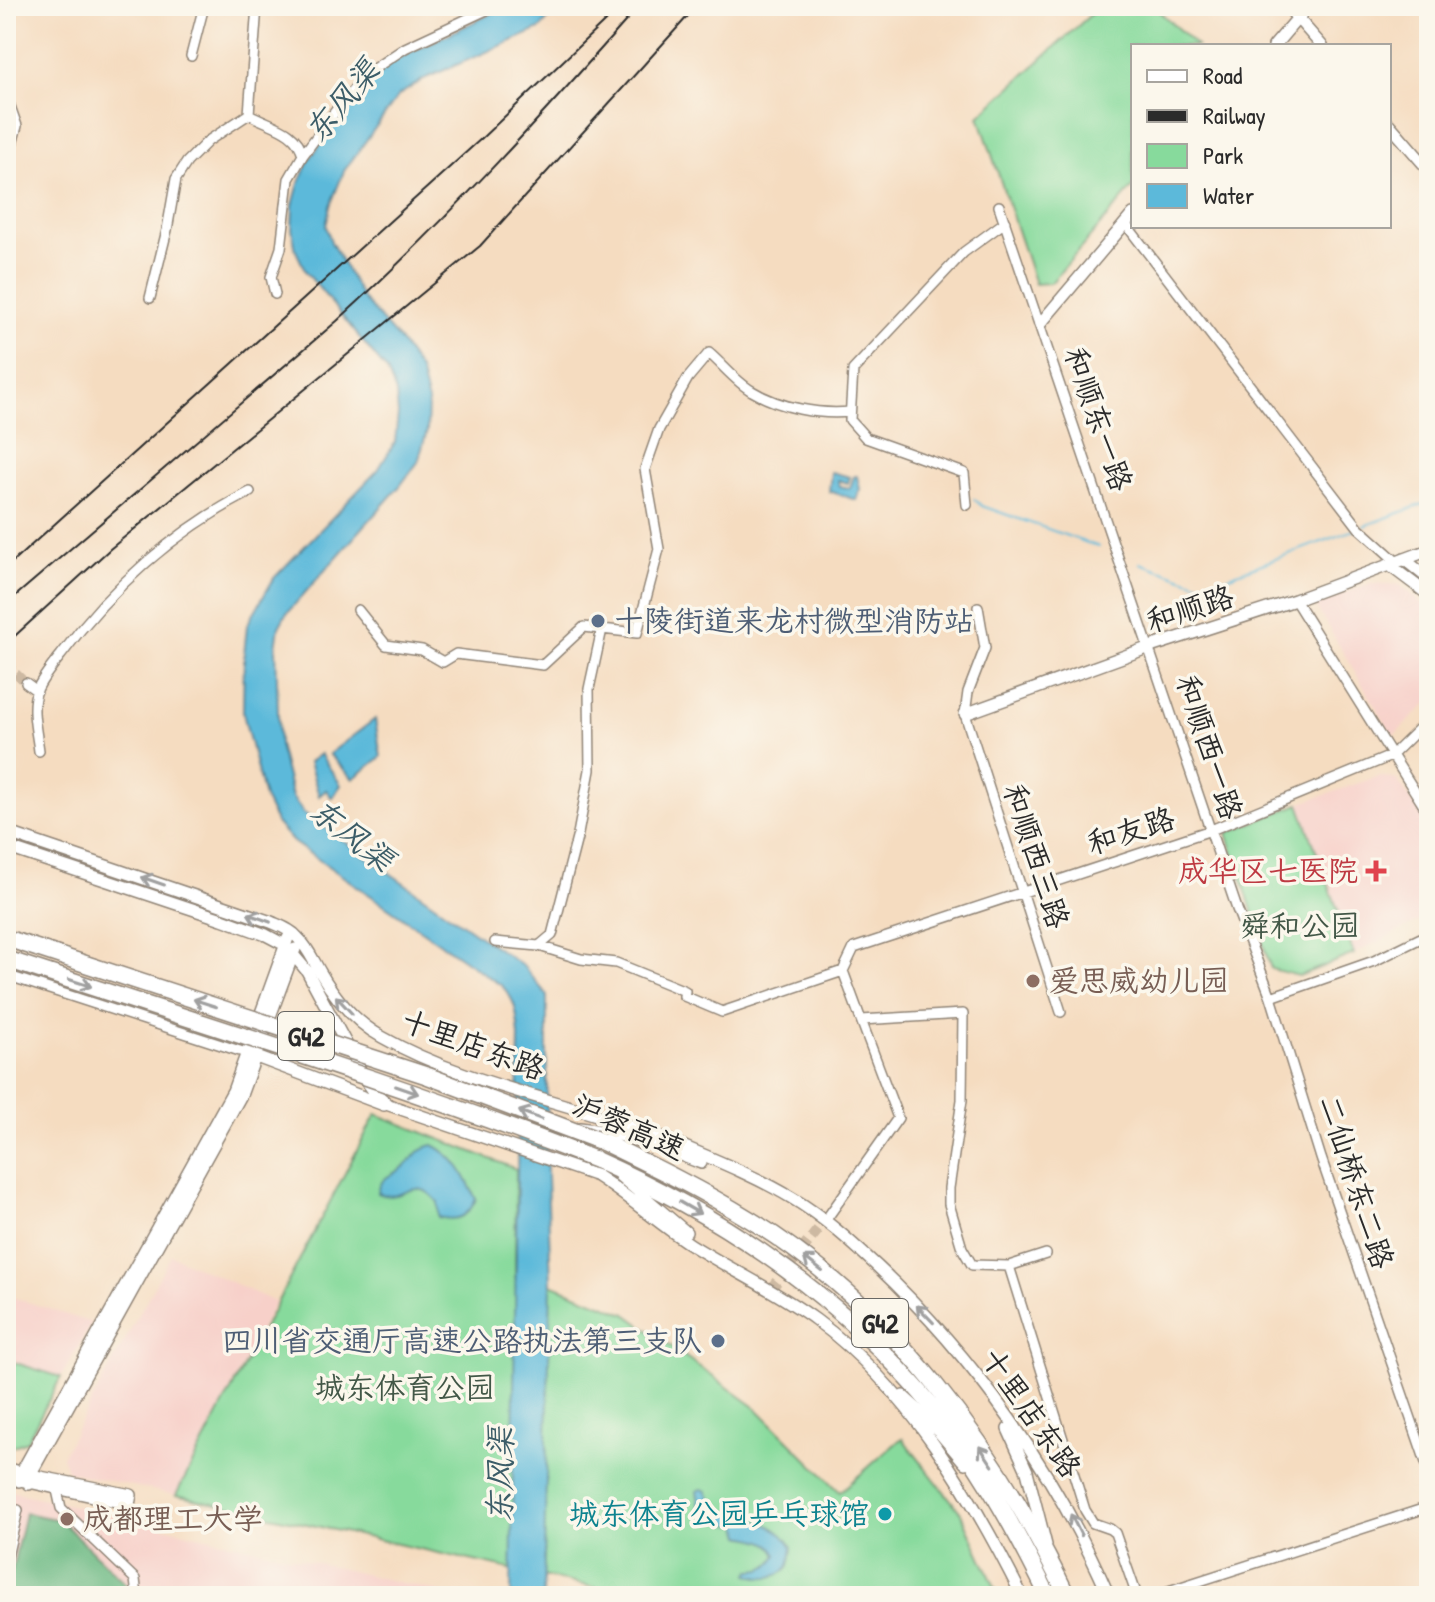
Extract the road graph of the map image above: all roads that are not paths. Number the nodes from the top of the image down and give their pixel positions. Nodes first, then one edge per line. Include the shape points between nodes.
1 (204, 6) edge
2 (257, 6) edge
3 (495, 6) edge
4 (1287, 6) edge
5 (1308, 6) edge
6 (1298, 19) junction
7 (1276, 44) edge
8 (1320, 44) edge
9 (191, 56) dead end
10 (6, 95) edge
11 (249, 114) junction
12 (1391, 126) edge
13 (303, 155) junction
14 (6, 166) edge
15 (1429, 170) edge
16 (999, 206) dead end
17 (1129, 218) edge
18 (1005, 222) junction
19 (1136, 228) edge
20 (275, 294) dead end
21 (150, 298) dead end
22 (1040, 324) junction
23 (850, 412) junction
24 (250, 492) dead end
25 (967, 505) dead end
26 (1429, 550) edge
27 (1397, 562) junction
28 (1429, 579) edge
29 (1429, 595) edge
30 (1295, 600) junction
31 (978, 607) dead end
32 (358, 610) dead end
33 (602, 629) junction
34 (1150, 647) junction
35 (26, 683) tunnel mouth
36 (37, 691) junction
37 (965, 714) junction
38 (1429, 719) edge
39 (39, 751) dead end
40 (1391, 756) junction
41 (1429, 814) edge
42 (1211, 830) junction
43 (6, 832) edge
44 (6, 847) edge
45 (1023, 892) junction
46 (1237, 909) joint
47 (294, 934) junction
48 (1429, 934) edge
49 (6, 938) edge
50 (495, 942) dead end
51 (539, 946) junction
52 (289, 948) junction
53 (6, 959) edge
54 (843, 971) junction
55 (6, 975) edge
56 (1271, 997) junction
57 (1061, 1012) dead end
58 (861, 1020) junction
59 (251, 1055) junction
60 (399, 1110) junction
61 (606, 1136) junction
62 (601, 1163) junction
63 (791, 1198) junction
64 (825, 1221) junction
65 (1046, 1254) dead end
66 (1009, 1266) junction
67 (736, 1272) junction
68 (864, 1361) junction
69 (991, 1395) junction
70 (6, 1468) edge
71 (1429, 1471) edge
72 (6, 1477) edge
73 (25, 1478) junction
74 (57, 1490) junction
75 (1429, 1507) edge
76 (18, 1510) dead end
77 (1007, 1518) junction
78 (6, 1561) edge
79 (1050, 1561) junction
80 (137, 1596) edge
81 (1022, 1596) edge
82 (1048, 1596) edge
83 (1067, 1596) edge
84 (1109, 1596) edge
85 (1137, 1596) edge
86 (1153, 1596) edge

1 - 9 street
2 - 11 street
3 - 13 street via 405,48 369,72
4 - 6 street
5 - 6 street
6 - 7 street
6 - 8 street
10 - 14 street via 17,126
11 - 13 street via 287,131 298,140
11 - 21 street via 208,141 176,179
12 - 15 street
13 - 20 street via 289,179 281,248 271,277
16 - 18 street, 和顺东一路
17 - 22 street
18 - 22 street, 和顺东一路
18 - 23 street via 964,252 853,370
19 - 27 street via 1359,528
22 - 34 street, 和顺东一路
23 - 25 street via 850,420 866,438 964,473
23 - 33 street via 832,414 773,401 751,391 709,353 659,429 645,469 659,549 637,633
24 - 36 street via 162,548 84,626
26 - 27 street, 和顺路
27 - 28 street
27 - 29 street
27 - 30 street, 和顺路
30 - 34 street, 和顺路
30 - 40 street
31 - 37 street via 985,648
32 - 33 street via 386,645 422,650 443,662 456,654 543,665 584,627
33 - 51 street via 589,689 590,770 578,834 552,935
34 - 37 street, 和顺路
34 - 42 street, 和顺西一路
35 - 36 street
36 - 39 street
37 - 45 street, 和顺西三路
38 - 40 street, 和友路
40 - 41 street
40 - 42 street, 和友路
42 - 45 street, 和友路
42 - 46 street, 和顺西一路
47 -> 43 street via 227,906
44 - 52 street via 222,919
45 - 54 street, 和友路 via 854,948
45 - 57 street, 和顺西三路
46 - 56 street, 二仙桥东二路
47 - 52 street
63 -> 47 street, 十里店东路 via 666,1139 486,1080 380,1036 337,999
48 - 56 street via 1374,961
61 -> 49 highway, 沪蓉高速 / G42, bridge via 557,1125 428,1076
50 - 51 street
51 - 54 street via 616,963 722,1012
52 - 59 street
52 - 60 street via 307,971 365,1079
53 -> 62 highway, 沪蓉高速 / G42, bridge via 392,1085
54 - 58 street
55 - 59 street
56 - 71 street, 二仙桥东二路
58 - 64 street via 898,1118
58 - 66 street via 963,1014 962,1100 949,1188 951,1219 972,1265
59 - 60 street
59 - 73 street via 241,1095
60 - 67 street via 597,1176
61 - 63 street via 648,1142
79 -> 61 highway, 沪蓉高速 / G42 via 1016,1500 936,1383 869,1310 751,1220
62 - 67 street
62 -> 77 highway, 沪蓉高速 / G42 via 740,1237 850,1321 947,1426
63 - 64 street, 十里店东路
69 -> 64 street, 十里店东路 via 931,1320
65 - 66 street
66 - 85 street via 1085,1510 1093,1523 1115,1533
67 - 68 street via 816,1320
68 - 77 street via 927,1418
68 - 81 street via 950,1466
69 - 79 street via 1027,1471
84 -> 69 street, 十里店东路 via 1064,1502
70 - 73 street
72 - 73 street
73 - 74 street
73 - 74 street via 131,1495 129,1504
74 - 80 street via 61,1508 135,1579
75 - 86 street
76 - 78 street
77 - 82 highway, 沪蓉高速 / G42
79 - 83 highway, 沪蓉高速 / G42

